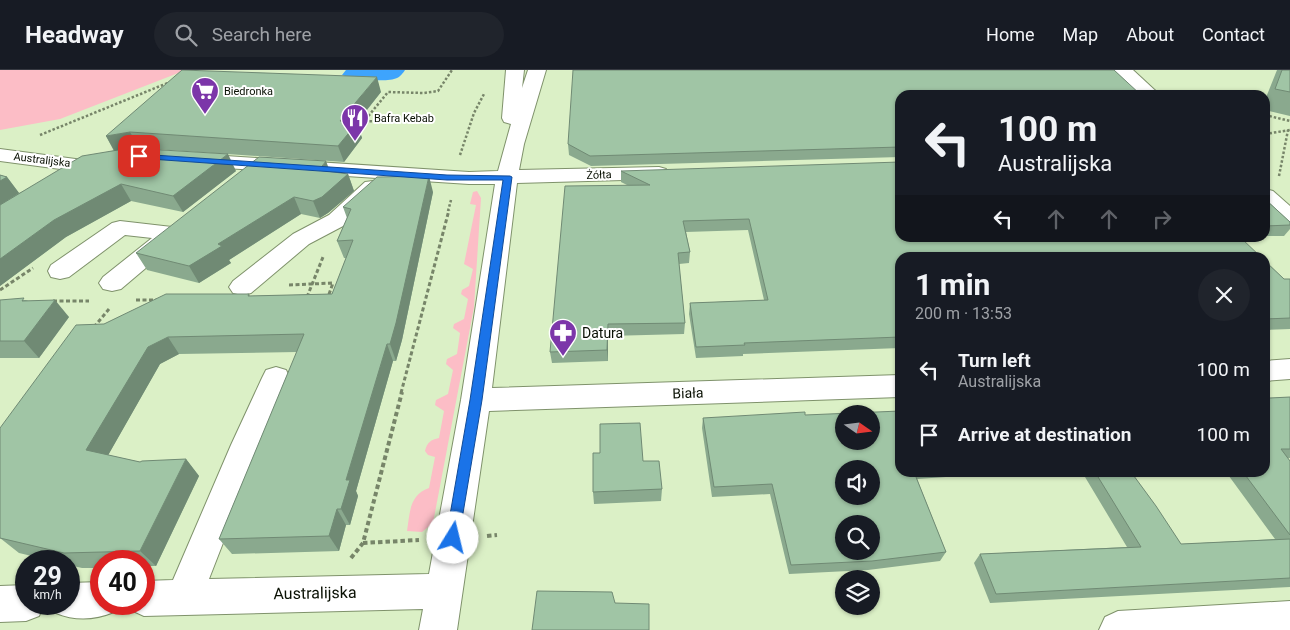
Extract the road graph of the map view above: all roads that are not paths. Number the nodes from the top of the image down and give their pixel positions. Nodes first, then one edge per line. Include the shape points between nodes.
1 (515, 70) edge
2 (537, 70) edge
3 (1123, 70) edge
4 (1145, 90) edge
5 (514, 144) junction
6 (5, 156) edge
7 (176, 159) edge
8 (259, 165) junction
9 (682, 172) edge
10 (389, 173) junction
11 (507, 177) junction
12 (58, 182) edge
13 (234, 185) edge
14 (1271, 188) edge
15 (1290, 217) edge
16 (60, 271) road end
17 (112, 283) dead end
18 (242, 287) dead end
19 (1290, 369) edge
20 (1270, 370) edge
21 (276, 378) dead end
22 (895, 386) edge
23 (476, 400) junction
24 (445, 591) junction
25 (184, 597) junction
26 (155, 598) edge
27 (15, 603) edge
28 (0, 604) edge
29 (1290, 619) edge
30 (438, 630) edge
31 (1118, 630) edge

1 - 5 street via 510,113
2 - 5 street
3 - 4 street
5 - 11 street
6 - 12 street, Australijska via 91,164
7 - 8 street
8 - 10 street
8 - 13 street
9 - 11 street, Żółta
10 - 11 street
10 - 18 street via 337,220 310,234
11 - 23 street
14 - 15 street
16 - 17 street via 120,228 180,228
19 - 20 street
21 - 25 street
22 - 23 street, Biała
23 - 24 street
24 - 25 street, Australijska
24 - 30 street
25 - 26 street, Australijska
27 - 28 street
29 - 31 street

